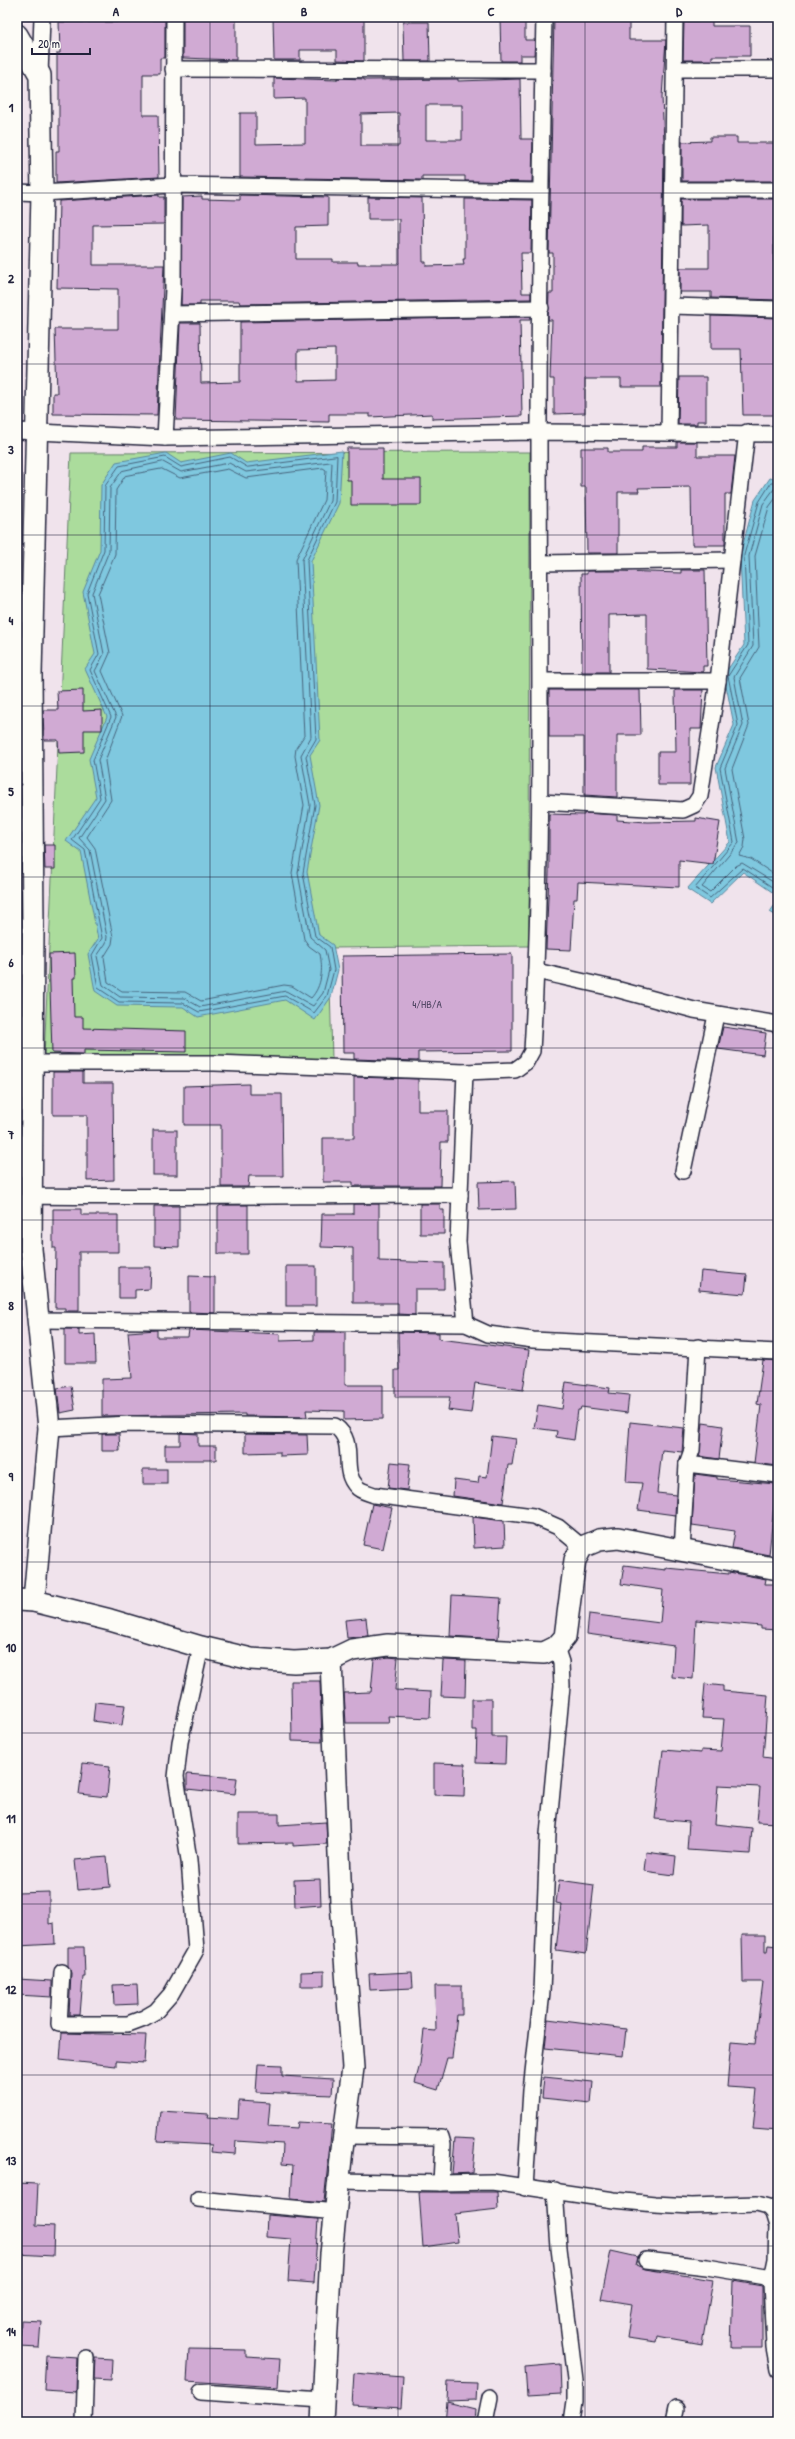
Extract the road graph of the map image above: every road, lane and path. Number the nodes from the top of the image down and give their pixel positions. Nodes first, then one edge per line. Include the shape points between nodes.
1 (42, 17) edge
2 (174, 17) edge
3 (544, 17) edge
4 (675, 17) edge
5 (17, 35) edge
6 (172, 69) junction
7 (675, 69) junction
8 (778, 69) edge
9 (543, 70) junction
10 (40, 75) junction
11 (173, 186) junction
12 (673, 190) junction
13 (778, 190) edge
14 (540, 191) junction
15 (17, 192) edge
16 (42, 193) junction
17 (671, 306) junction
18 (541, 308) junction
19 (778, 309) edge
20 (172, 314) junction
21 (27, 431) edge
22 (539, 432) junction
23 (746, 432) junction
24 (669, 433) junction
25 (778, 434) edge
26 (165, 438) junction
27 (732, 560) junction
28 (541, 563) junction
29 (541, 681) junction
30 (718, 681) junction
31 (541, 802) junction
32 (25, 826) edge
33 (536, 971) junction
34 (716, 1015) junction
35 (778, 1024) edge
36 (24, 1063) edge
37 (465, 1072) junction
38 (683, 1171) dead end
39 (460, 1195) junction
40 (31, 1196) junction
41 (37, 1320) junction
42 (466, 1324) junction
43 (698, 1347) junction
44 (778, 1352) edge
45 (49, 1428) junction
46 (686, 1464) junction
47 (778, 1475) edge
48 (582, 1547) junction
49 (682, 1551) junction
50 (778, 1569) edge
51 (25, 1600) edge
52 (556, 1647) junction
53 (201, 1648) junction
54 (331, 1660) junction
55 (62, 1972) dead end
56 (344, 2136) junction
57 (340, 2180) junction
58 (441, 2183) junction
59 (524, 2188) junction
60 (555, 2190) junction
61 (198, 2199) dead end
62 (336, 2212) junction
63 (778, 2235) edge
64 (646, 2260) dead end
65 (771, 2283) junction
66 (86, 2358) dead end
67 (778, 2369) edge
68 (200, 2392) dead end
69 (490, 2396) dead end
70 (323, 2400) junction
71 (84, 2422) edge
72 (322, 2422) edge
73 (485, 2422) edge
74 (572, 2422) edge

1 - 10 street
2 - 6 street
3 - 9 street
4 - 7 street
5 - 10 street
6 - 9 street
6 - 11 street
7 - 8 street
7 - 12 street
9 - 14 street
10 - 16 street
11 - 14 street
11 - 16 street
11 - 20 street
12 - 13 street
12 - 17 street
14 - 18 street
15 - 16 street
16 - 21 street
17 - 19 street
17 - 24 street
18 - 20 street
18 - 22 street
20 - 26 street
21 - 26 street
21 - 32 street via 31,675
22 - 24 street
22 - 26 street
22 - 28 street
23 - 24 street
23 - 25 street
23 - 27 street
27 - 28 street
27 - 30 street
28 - 29 street
29 - 30 street
29 - 31 street
30 - 31 street via 700,796 694,805 683,810
31 - 33 street
32 - 36 street
33 - 34 street
33 - 37 street via 532,1051 526,1062 515,1070
34 - 35 street
34 - 38 street
36 - 37 street via 215,1063
36 - 40 street
37 - 39 street
39 - 40 street via 309,1194 142,1198
39 - 42 street via 458,1242
40 - 41 street via 31,1249
41 - 42 street
41 - 45 street
42 - 43 street via 488,1334 533,1340
43 - 44 street
43 - 46 street via 692,1450
45 - 48 street via 130,1424 335,1426 347,1438 349,1477 357,1488 374,1495 533,1516 558,1526
45 - 51 street
46 - 47 street
46 - 49 street
48 - 49 street via 599,1540 618,1538
48 - 52 street via 575,1560 565,1637
49 - 50 street
51 - 53 street via 110,1620
52 - 54 street via 544,1653 388,1645 352,1650
52 - 59 street via 561,1662 562,1686 548,1834 542,1992
53 - 54 street via 250,1659 294,1662
53 - 55 street via 180,1742 176,1777 190,1860 196,1950 172,1994 156,2011 128,2024 59,2024
54 - 56 street via 341,1902 353,2068
56 - 57 street
56 - 58 street via 441,2137
57 - 58 street
57 - 62 street
58 - 59 street via 492,2182
59 - 60 street
60 - 63 street via 655,2204 757,2204 768,2207 773,2214
60 - 74 street via 559,2248 575,2380
61 - 62 street
62 - 70 street
63 - 65 street
64 - 65 street via 760,2274
65 - 67 street via 774,2347
66 - 71 street
68 - 70 street
69 - 73 street
70 - 72 street

